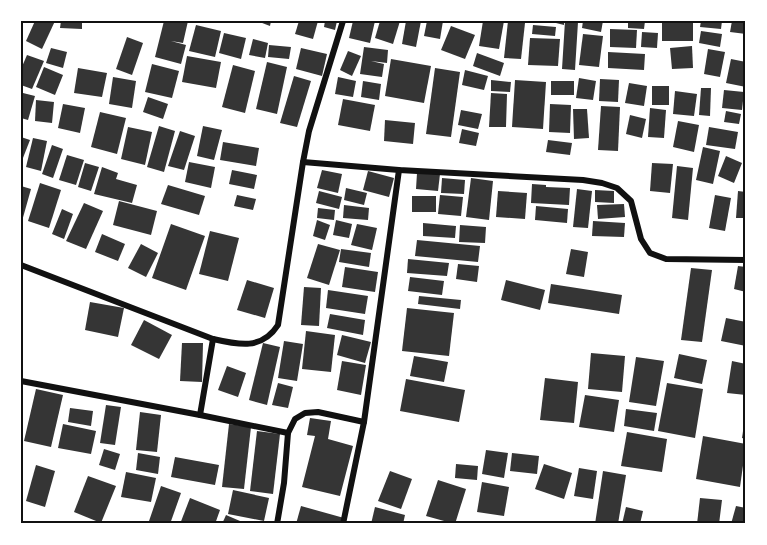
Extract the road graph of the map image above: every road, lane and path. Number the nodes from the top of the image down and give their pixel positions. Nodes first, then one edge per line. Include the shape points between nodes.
1 (343, 21) edge
2 (303, 162) junction
3 (399, 170) junction
4 (746, 260) edge
5 (21, 265) edge
6 (213, 339) junction
7 (21, 381) edge
8 (200, 414) junction
9 (364, 422) junction
10 (288, 433) junction
11 (277, 524) edge
12 (343, 524) edge

1 - 2 street
2 - 3 street
2 - 6 street via 278,325 270,337 254,344
3 - 4 street via 602,183 616,188 631,201 641,239 650,253 666,259
3 - 9 street
5 - 6 street
6 - 8 street
7 - 8 street
8 - 10 street
9 - 10 street via 305,413 295,419
9 - 12 street
10 - 11 street

